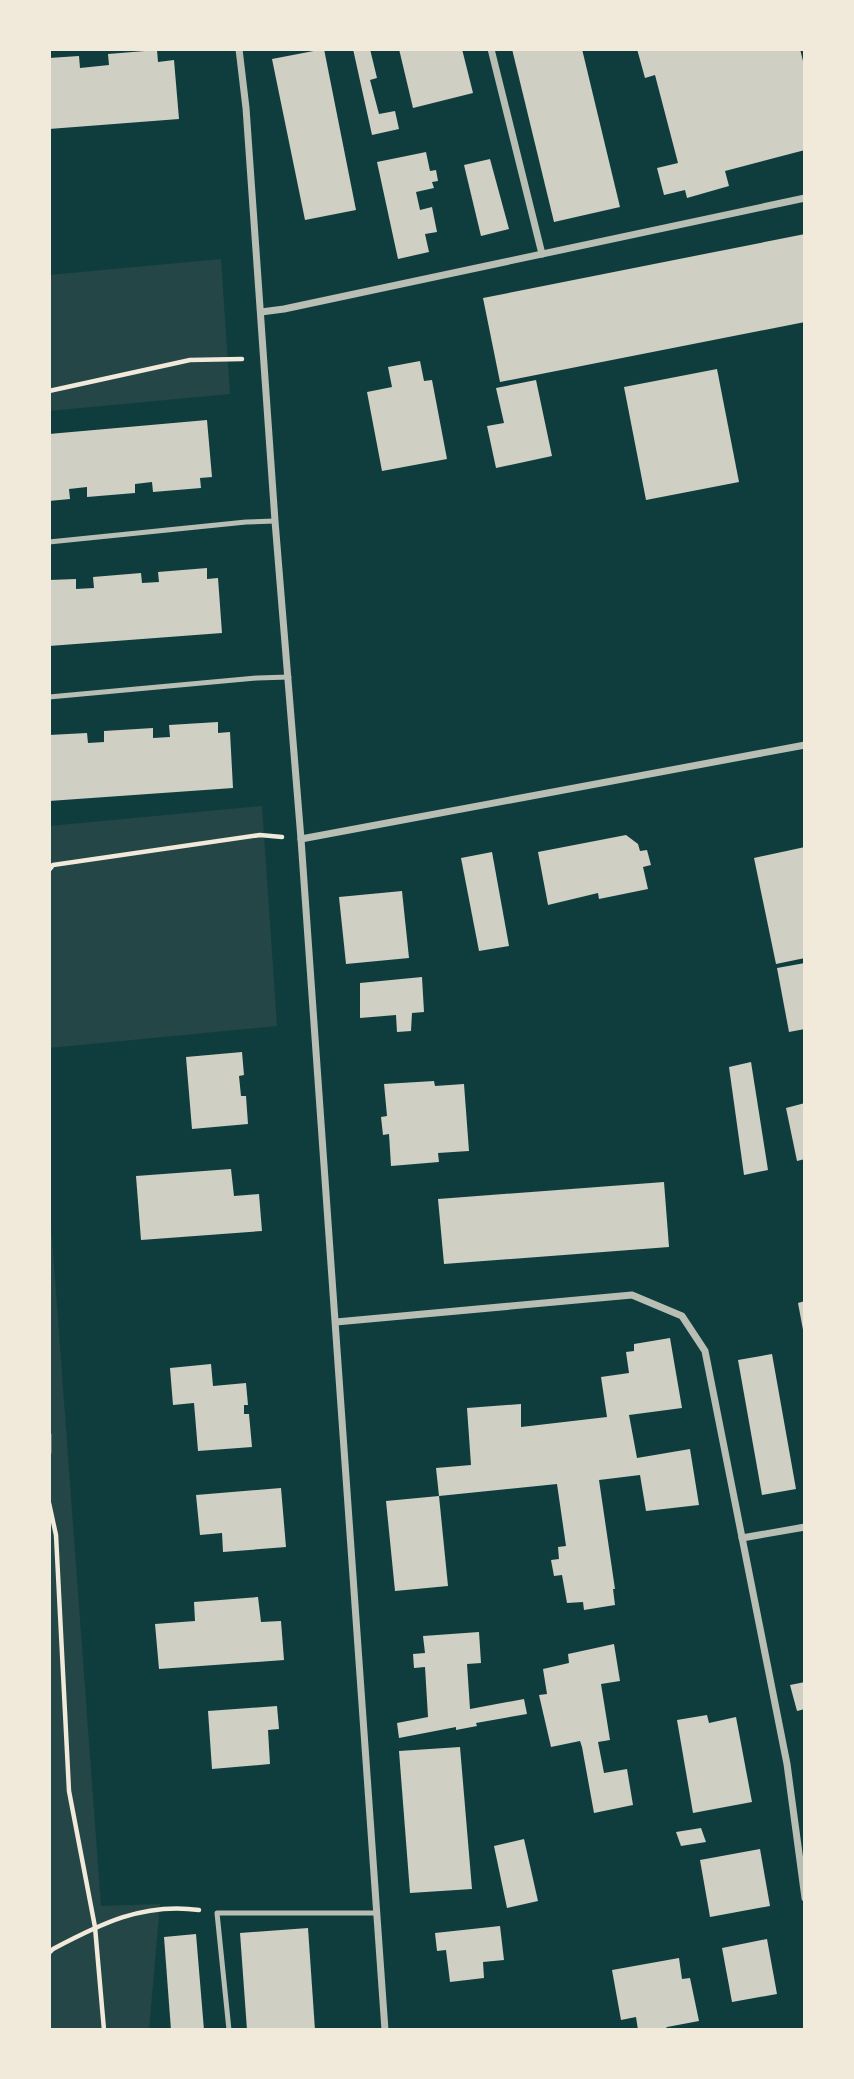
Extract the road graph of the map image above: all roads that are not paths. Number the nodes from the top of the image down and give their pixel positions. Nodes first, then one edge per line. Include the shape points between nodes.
1 (239, 49) edge
2 (491, 49) edge
3 (805, 198) edge
4 (542, 254) junction
5 (261, 312) junction
6 (275, 521) junction
7 (49, 542) edge
8 (289, 677) junction
9 (49, 696) edge
10 (805, 745) edge
11 (301, 839) junction
12 (335, 1322) junction
13 (805, 1527) edge
14 (742, 1538) junction
15 (805, 1898) edge
16 (377, 1913) junction
17 (229, 2030) edge
18 (385, 2030) edge

1 - 5 street
2 - 4 street
3 - 4 street
4 - 5 street
5 - 6 street
6 - 7 lane
6 - 8 street
8 - 9 lane
8 - 11 street
10 - 11 street
11 - 12 street
12 - 14 street via 632,1295 682,1316 705,1351
12 - 16 street
13 - 14 street
14 - 15 street via 787,1764
16 - 17 lane via 217,1913
16 - 18 street

